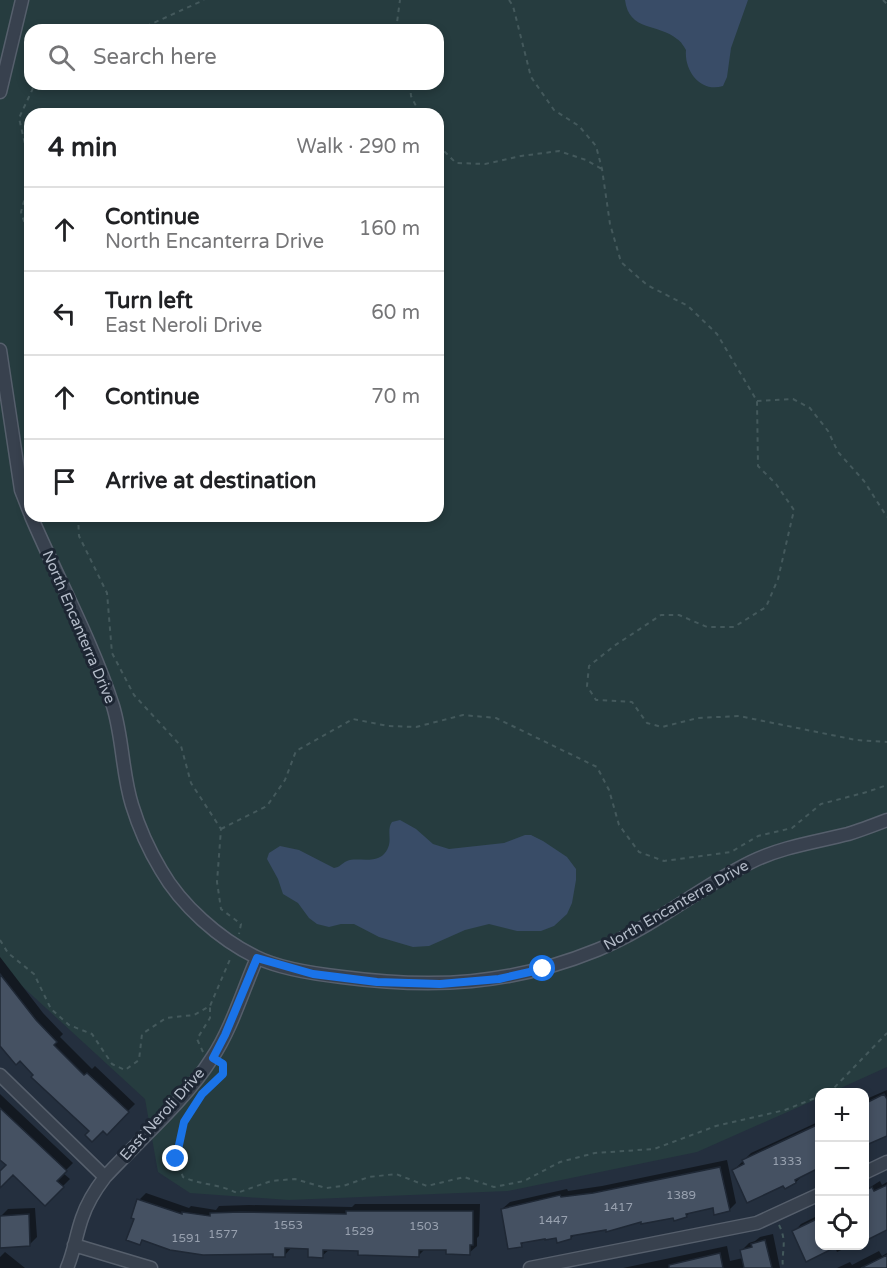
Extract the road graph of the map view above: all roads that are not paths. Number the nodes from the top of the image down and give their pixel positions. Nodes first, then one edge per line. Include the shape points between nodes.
1 (22, 0) edge
2 (0, 92) edge
3 (0, 350) edge
4 (24, 497) edge
5 (34, 522) edge
6 (887, 820) edge
7 (257, 958) junction
8 (0, 1075) edge
9 (887, 1162) edge
10 (869, 1171) edge
11 (105, 1177) junction
12 (815, 1196) edge
13 (74, 1245) junction
14 (67, 1268) edge
15 (151, 1268) edge
16 (530, 1268) edge

1 - 2 street
3 - 4 street, North Encanterra Drive
5 - 7 street, North Encanterra Drive via 113,707 131,804 147,844 180,897 226,940
6 - 7 street, North Encanterra Drive via 754,861 602,949 499,979 440,984 377,982 313,974
7 - 11 street, East Neroli Drive via 213,1058
8 - 11 street
9 - 10 street
11 - 13 street, East Neroli Drive via 92,1194
12 - 16 street via 757,1223
13 - 14 street, East Neroli Drive
13 - 15 street

